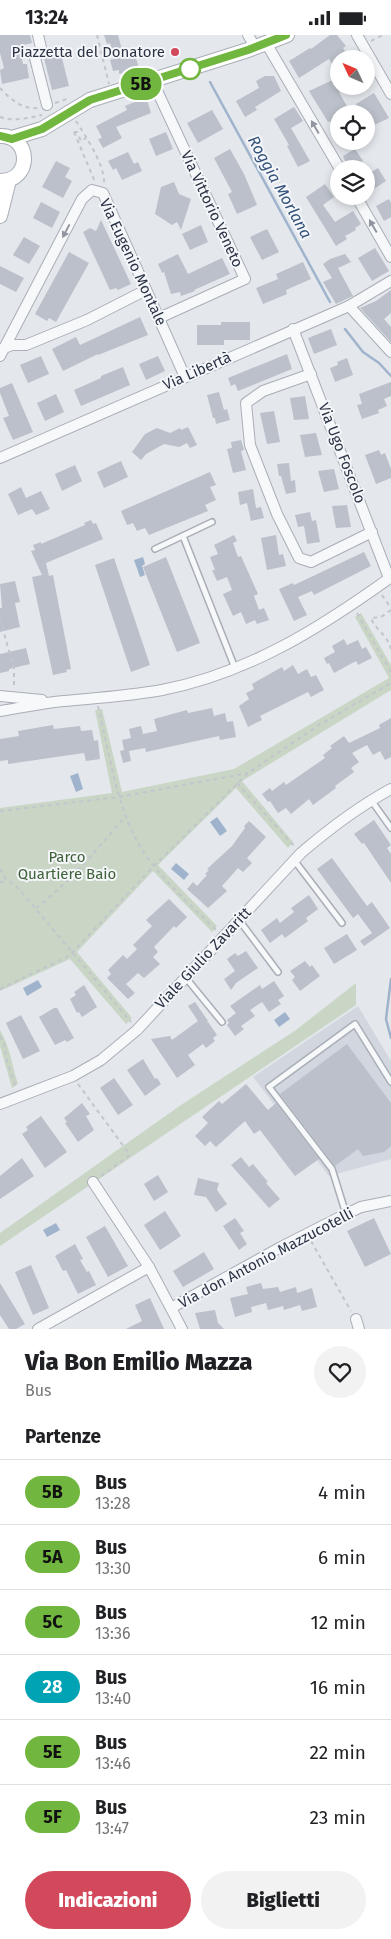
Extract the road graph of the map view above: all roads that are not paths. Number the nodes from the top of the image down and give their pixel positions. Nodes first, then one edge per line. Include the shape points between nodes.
1 (38, 35) edge
2 (286, 35) edge
3 (360, 39) edge
4 (266, 43) junction
5 (152, 80) junction
6 (391, 94) edge
7 (47, 109) road end
8 (42, 129) junction
9 (4, 136) edge
10 (23, 150) junction
11 (335, 160) edge
12 (4, 181) edge
13 (361, 205) edge
14 (0, 216) edge
15 (391, 257) edge
16 (391, 281) edge
17 (146, 290) junction
18 (349, 306) junction
19 (159, 319) junction
20 (293, 329) junction
21 (2, 352) edge
22 (391, 352) edge
23 (312, 374) junction
24 (185, 377) junction
25 (0, 458) edge
26 (212, 522) dead end
27 (372, 532) junction
28 (183, 536) junction
29 (155, 549) dead end
30 (390, 578) edge
31 (235, 669) junction
32 (0, 696) edge
33 (63, 701) junction
34 (0, 711) edge
35 (391, 789) edge
36 (371, 800) junction
37 (391, 828) edge
38 (297, 857) junction
39 (238, 920) junction
40 (342, 923) dead end
41 (278, 972) dead end
42 (185, 977) junction
43 (222, 1022) dead end
44 (391, 1082) edge
45 (0, 1104) edge
46 (93, 1182) road end
47 (391, 1201) edge
48 (346, 1214) junction
49 (149, 1267) junction
50 (171, 1308) junction
51 (38, 1329) edge
52 (182, 1329) edge

1 - 7 street via 42,52 34,54
2 - 4 street
3 - 6 street
4 - 5 street
11 -> 4 street
5 - 8 street via 90,100
5 - 19 street, Via Vittorio Veneto via 245,279
8 - 9 street
8 - 10 street
9 - 10 street
10 - 12 street via 22,168 14,177
12 - 14 street
15 -> 13 street
16 - 18 street, Via Libertà
17 - 19 street, Via Eugenio Montale
17 - 21 street via 78,323 26,345 12,345
17 -> 21 street, Via Eugenio Montale via 103,193 92,191 82,199
18 - 20 street, Via Libertà
18 - 22 street
19 - 24 street, Via Eugenio Montale
20 - 23 street, Via Ugo Foscolo
20 - 24 street, Via Libertà
23 - 27 street, Via Ugo Foscolo
23 - 27 street via 264,391 246,403 250,445 277,514 299,558 311,562
24 - 25 street, Via Libertà
26 - 28 lane
27 - 30 street, Via Ugo Foscolo
28 - 29 lane
28 - 31 lane
30 - 31 street via 299,639
31 - 33 street via 163,689
32 - 33 street
33 - 34 street
35 - 36 street, Viale Giulio Zavaritt
36 - 37 lane
36 - 38 street, Viale Giulio Zavaritt via 329,829
38 - 39 street, Viale Giulio Zavaritt
38 - 40 lane
39 - 41 lane
39 - 42 street, Viale Giulio Zavaritt
42 - 43 lane
42 - 45 street, Viale Giulio Zavaritt via 137,1030 101,1059 73,1076
44 - 48 lane via 355,1024 269,1087 332,1169
46 - 49 street
47 - 48 street, Via don Antonio Mazzucotelli via 361,1207
48 - 50 street, Via don Antonio Mazzucotelli
49 - 50 street
49 - 51 street
50 - 52 street

